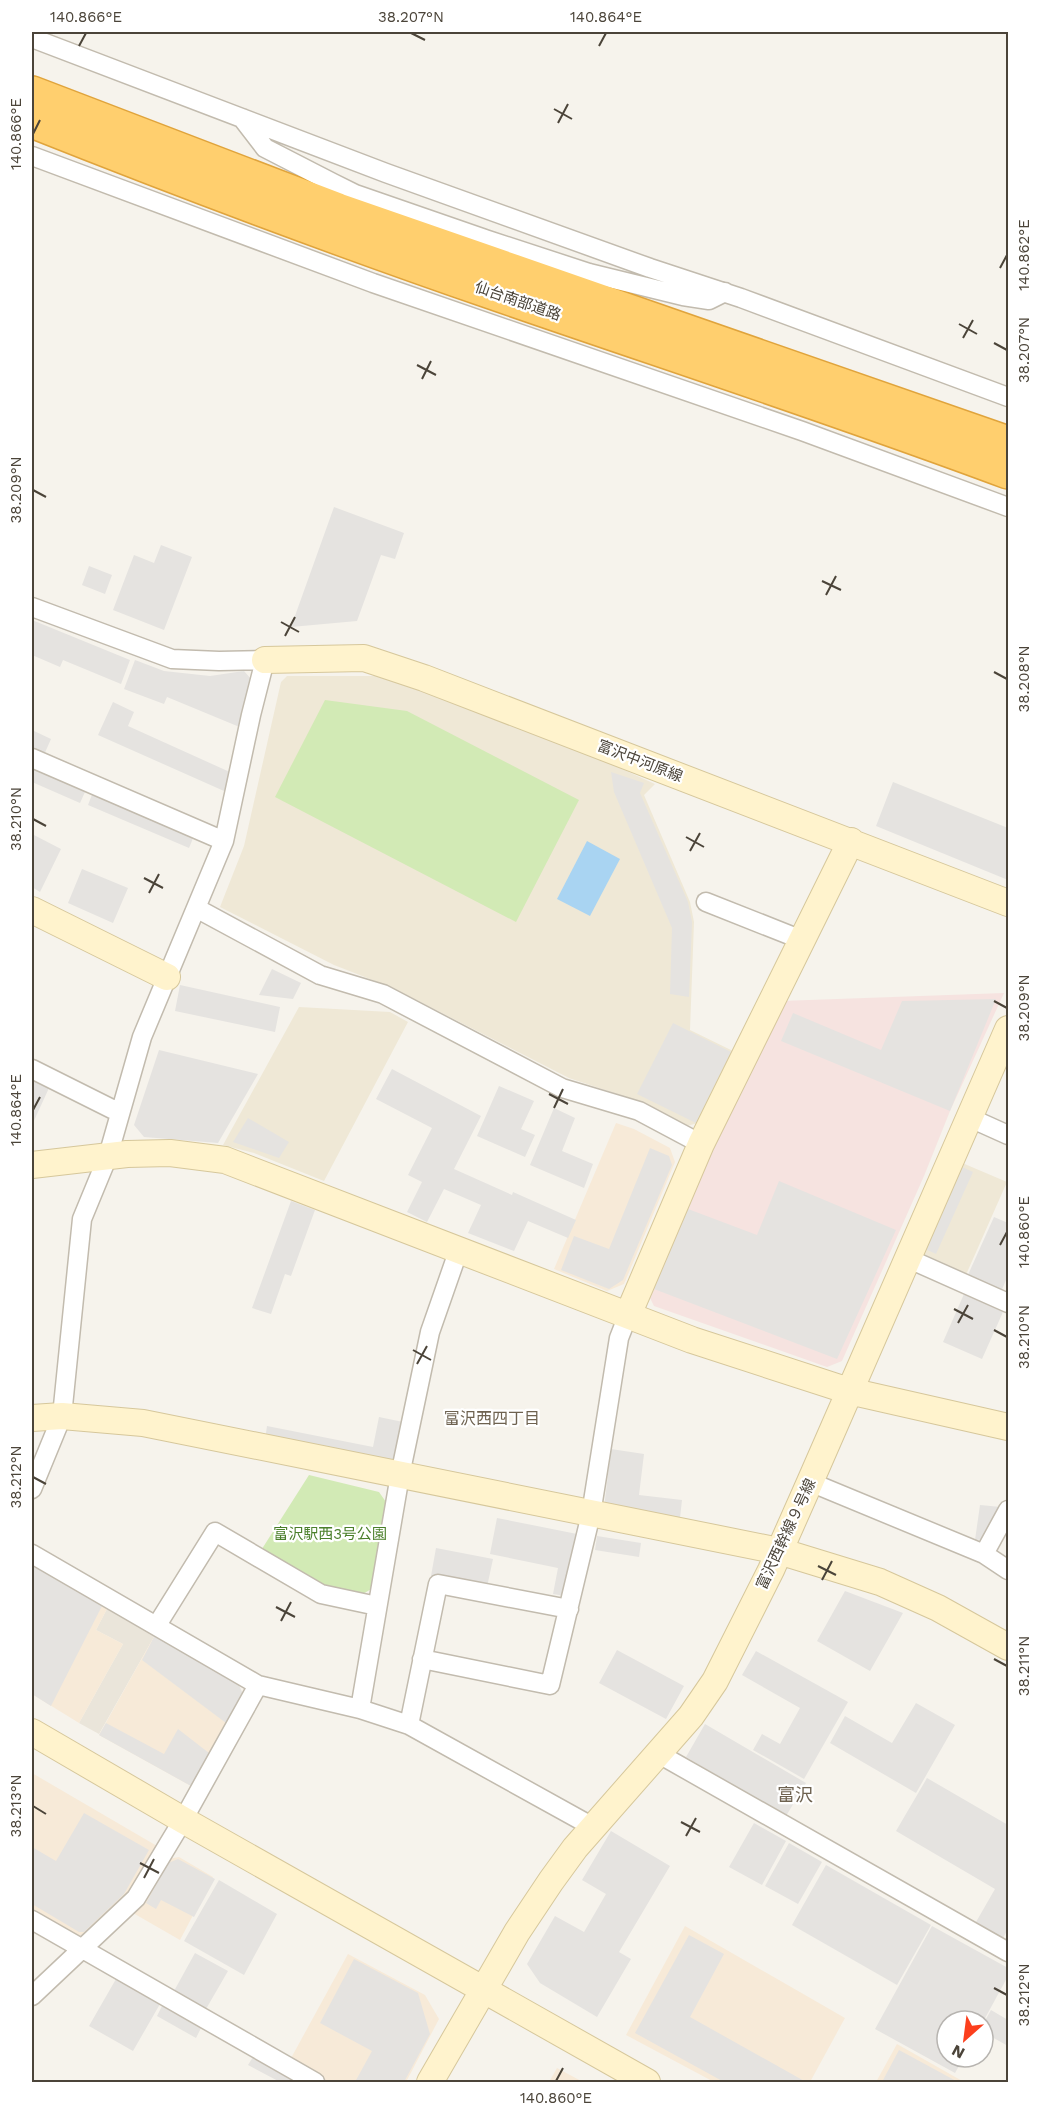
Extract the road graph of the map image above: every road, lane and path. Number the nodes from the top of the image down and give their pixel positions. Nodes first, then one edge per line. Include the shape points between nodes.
1 (32, 38) edge
2 (32, 93) edge
3 (242, 118) junction
4 (32, 121) edge
5 (32, 156) edge
6 (725, 292) junction
7 (1008, 397) edge
8 (1008, 443) edge
9 (1008, 472) edge
10 (1008, 507) edge
11 (32, 607) edge
12 (265, 660) junction
13 (32, 758) edge
14 (224, 841) junction
15 (851, 841) junction
16 (706, 902) dead end
17 (1008, 903) edge
18 (196, 908) junction
19 (32, 910) edge
20 (802, 940) junction
21 (167, 977) junction
22 (1007, 1034) edge
23 (32, 1069) edge
24 (120, 1113) junction
25 (968, 1117) junction
26 (1008, 1135) edge
27 (701, 1144) junction
28 (108, 1156) junction
29 (32, 1165) edge
30 (459, 1250) junction
31 (907, 1258) junction
32 (1008, 1303) edge
33 (628, 1315) junction
34 (849, 1391) junction
35 (62, 1416) junction
36 (32, 1418) edge
37 (1008, 1427) edge
38 (400, 1475) junction
39 (810, 1482) junction
40 (32, 1489) edge
41 (1008, 1510) edge
42 (591, 1514) junction
43 (779, 1551) junction
44 (32, 1554) edge
45 (984, 1554) junction
46 (1008, 1569) edge
47 (377, 1606) junction
48 (569, 1609) junction
49 (157, 1625) junction
50 (1008, 1647) edge
51 (422, 1659) junction
52 (258, 1685) junction
53 (360, 1709) junction
54 (409, 1725) junction
55 (32, 1732) edge
56 (659, 1754) junction
57 (183, 1820) junction
58 (593, 1827) junction
59 (32, 1920) edge
60 (83, 1949) junction
61 (1008, 1952) edge
62 (483, 1991) junction
63 (32, 1996) edge
64 (315, 2082) edge
65 (430, 2082) edge
66 (647, 2082) edge

1 - 3 street
2 - 8 highway, 仙台南部道路 via 338,210
3 - 6 street
3 - 6 street via 265,148 333,183 484,242 683,296 709,300
4 - 9 highway, 仙台南部道路 via 489,292 819,403
5 - 10 street via 373,283 462,304
6 - 7 street
11 - 12 street via 172,659
12 - 14 street
12 - 15 street, 富沢中河原線 via 364,658
13 - 14 street
14 - 18 street
15 - 17 street, 富沢中河原線
15 - 20 street
16 - 20 street
18 - 21 street
18 - 27 street via 320,975 383,994 562,1088 639,1111
19 - 21 street
20 - 27 street
21 - 24 street via 142,1037
22 - 25 street, 富沢西幹線９号線
23 - 24 street
24 - 28 street
25 - 26 street
25 - 31 street, 富沢西幹線９号線
27 - 33 street
28 - 29 street
28 - 30 street via 170,1153 225,1160
28 - 35 street via 82,1219
30 - 33 street
30 - 38 street via 430,1332
31 - 32 street
31 - 34 street, 富沢西幹線９号線
33 - 34 street
33 - 42 street via 619,1338
34 - 37 street
34 - 39 street, 富沢西幹線９号線
35 - 36 street
35 - 38 street via 143,1424
35 - 40 street
38 - 42 street
38 - 47 street
39 - 43 street, 富沢西幹線９号線
39 - 45 street
41 - 45 street
42 - 43 street
42 - 48 street
43 - 50 street via 880,1582 938,1608
43 - 56 street, 富沢西幹線９号線 via 715,1681
44 - 49 street
45 - 46 street
47 - 49 street via 321,1594 215,1532
47 - 53 street
48 - 51 street via 550,1685
48 - 51 street via 438,1584
49 - 52 street
51 - 54 street
52 - 53 street
52 - 57 street
53 - 54 street
54 - 58 street
55 - 57 street
56 - 58 street, 富沢西幹線９号線
56 - 61 street
57 - 60 street via 136,1899
57 - 62 street
58 - 62 street, 富沢西幹線９号線 via 545,1890
59 - 60 street
60 - 63 street
60 - 64 street
62 - 65 street, 富沢西幹線９号線
62 - 66 street

